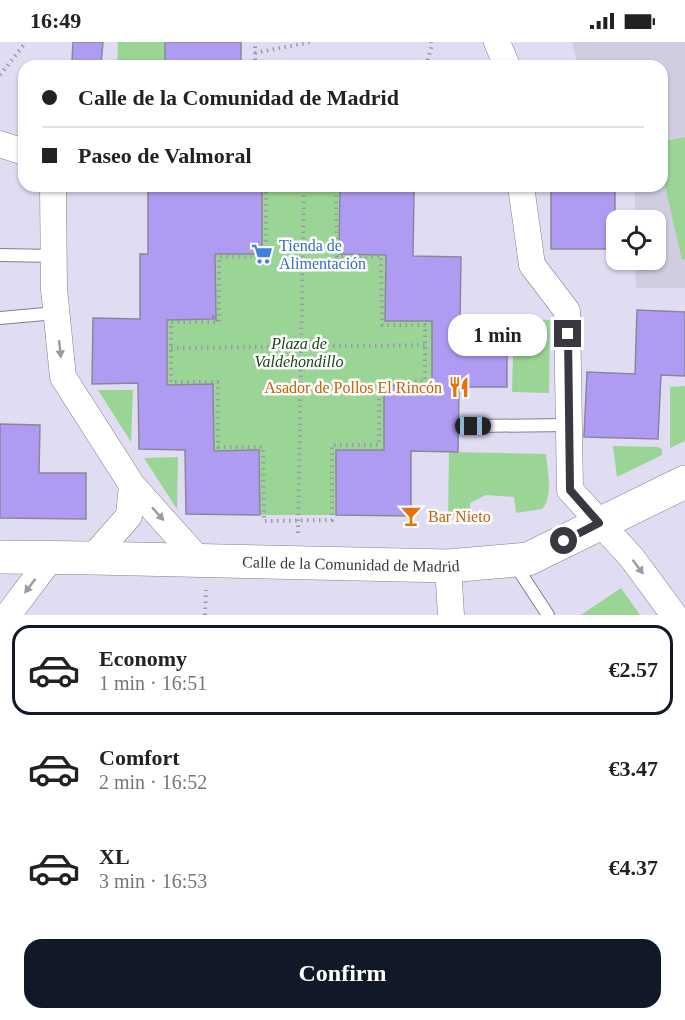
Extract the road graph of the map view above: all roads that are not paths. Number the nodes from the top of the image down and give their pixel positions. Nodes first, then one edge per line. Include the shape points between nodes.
1 (497, 42) edge
2 (504, 60) edge
3 (0, 144) edge
4 (18, 150) edge
5 (53, 192) edge
6 (522, 192) edge
7 (0, 255) edge
8 (54, 256) junction
9 (56, 313) junction
10 (0, 318) edge
11 (569, 425) junction
12 (473, 426) dead end
13 (685, 482) edge
14 (132, 485) junction
15 (599, 523) junction
16 (0, 557) edge
17 (51, 558) junction
18 (92, 558) junction
19 (199, 560) junction
20 (512, 560) junction
21 (448, 566) junction
22 (8, 615) edge
23 (452, 615) edge
24 (548, 615) edge
25 (674, 615) edge

1 - 2 street
3 - 4 street
5 - 8 street
6 - 11 street via 532,265 567,311
7 - 8 lane
8 - 9 street
9 - 10 lane
9 -> 14 street via 63,377
11 - 12 lane
11 - 15 street via 570,490
13 - 15 street, Calle de la Comunidad de Madrid
14 - 18 street via 129,516
14 -> 19 street
15 - 20 street, Calle de la Comunidad de Madrid via 528,559
15 -> 25 street via 632,558
16 - 17 street, Calle de la Comunidad de Madrid
17 - 18 street, Calle de la Comunidad de Madrid
17 -> 22 street
18 - 19 street, Calle de la Comunidad de Madrid
19 - 21 street, Calle de la Comunidad de Madrid
20 - 21 street, Calle de la Comunidad de Madrid
20 - 24 lane
21 - 23 street

